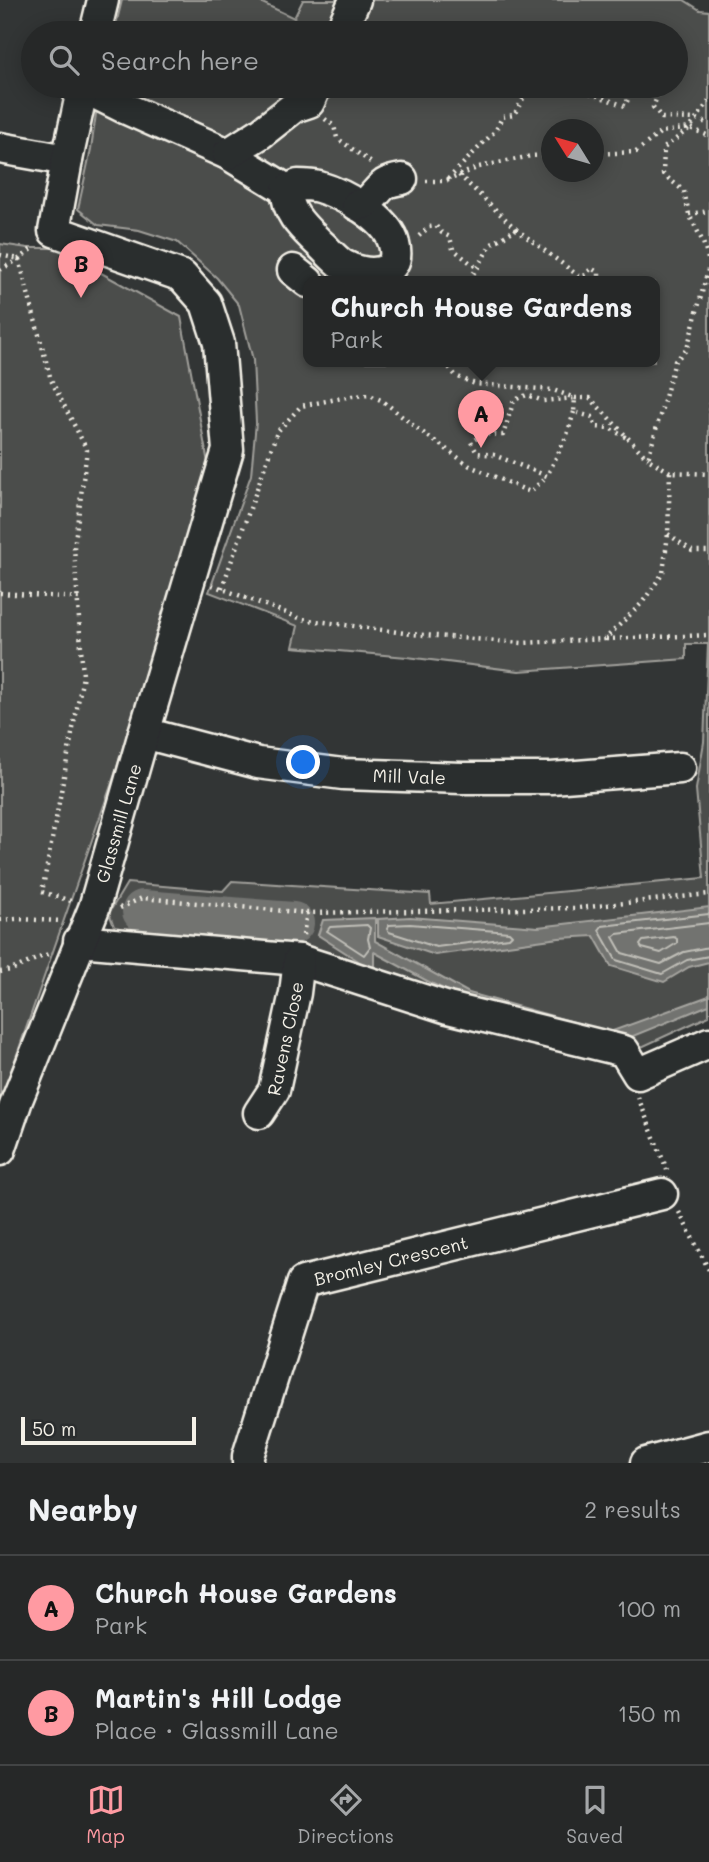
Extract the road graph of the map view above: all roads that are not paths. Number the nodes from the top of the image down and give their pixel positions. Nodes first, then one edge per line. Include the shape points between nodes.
1 (103, 0) edge
2 (355, 0) edge
3 (98, 21) edge
4 (345, 21) edge
5 (81, 98) edge
6 (105, 98) edge
7 (313, 99) edge
8 (0, 148) edge
9 (228, 154) junction
10 (67, 160) junction
11 (402, 179) road end
12 (287, 190) junction
13 (357, 205) junction
14 (360, 276) edge
15 (365, 276) edge
16 (144, 733) junction
17 (680, 768) dead end
18 (87, 924) junction
19 (299, 960) junction
20 (709, 1043) edge
21 (259, 1113) dead end
22 (0, 1150) edge
23 (653, 1196) dead end
24 (709, 1446) edge
25 (248, 1463) edge
26 (646, 1463) edge

1 - 3 street
2 - 4 street
5 - 10 street
6 - 9 street
7 - 9 street via 294,107
8 - 10 street
9 - 12 street
10 - 16 street, Glassmill Lane via 54,231 182,276 206,303 219,343 228,450
11 - 13 street via 388,182 368,202
12 - 13 street via 313,186
12 - 14 street via 292,212 304,229
13 - 15 street via 388,231 395,248 390,268
16 - 17 street, Mill Vale via 258,763 343,774 551,778
16 - 18 street, Glassmill Lane
18 - 19 street
18 - 22 street, Glassmill Lane
19 - 20 street via 448,1008 624,1051 638,1074
19 - 21 street, Ravens Close via 274,1090
23 - 25 street, Bromley Crescent via 303,1282
24 - 26 street

